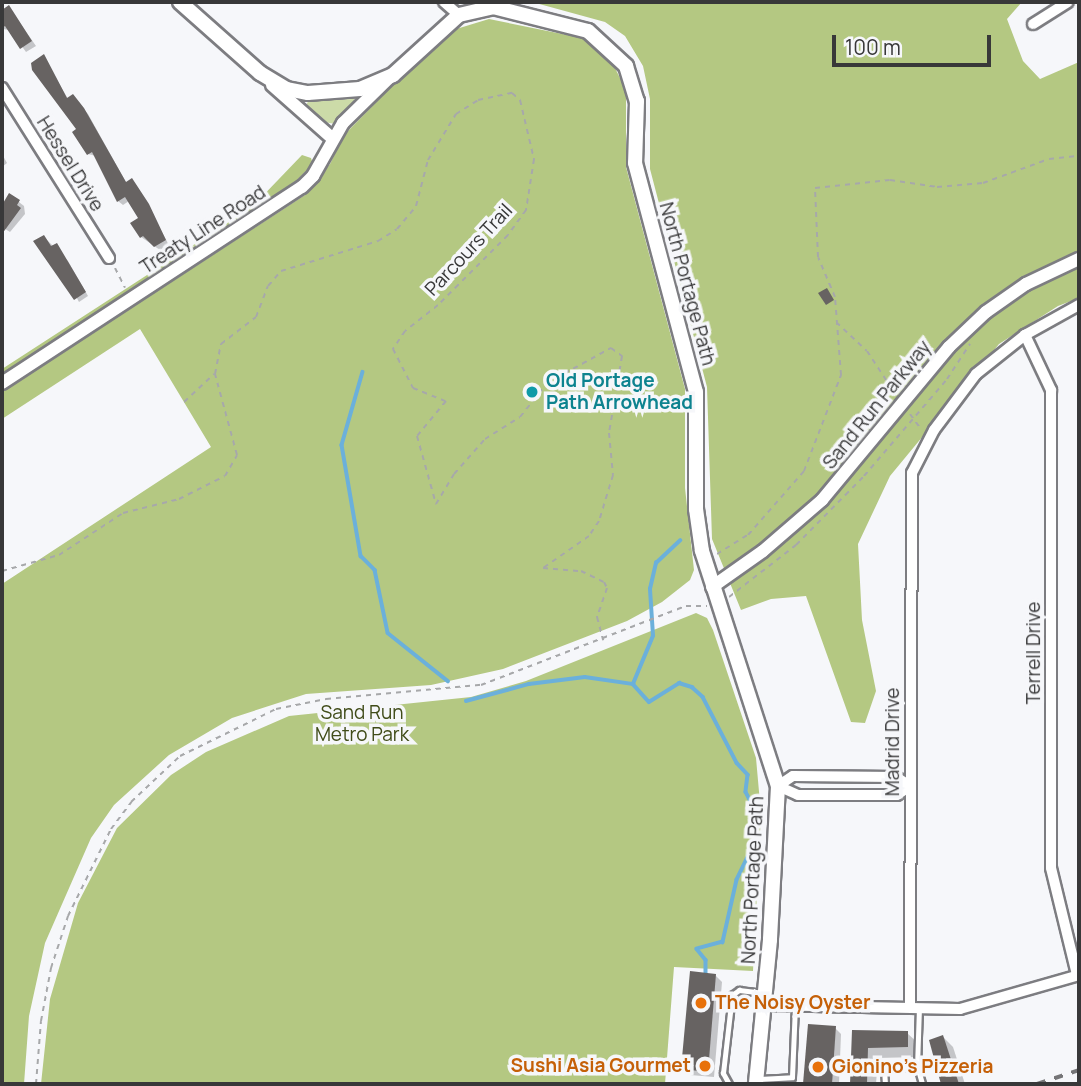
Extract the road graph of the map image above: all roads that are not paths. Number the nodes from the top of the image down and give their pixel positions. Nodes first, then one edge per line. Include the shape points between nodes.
1 (180, 2) edge
2 (444, 2) edge
3 (1068, 2) edge
4 (459, 15) junction
5 (1033, 24) dead end
6 (260, 73) junction
7 (393, 75) junction
8 (2, 88) edge
9 (332, 138) junction
10 (109, 258) road end
11 (1079, 259) edge
12 (1079, 304) edge
13 (1025, 335) junction
14 (2, 383) edge
15 (712, 587) junction
16 (778, 786) junction
17 (910, 786) junction
18 (1078, 975) edge
19 (765, 999) junction
20 (794, 1006) junction
21 (915, 1007) junction
22 (917, 1066) junction
23 (756, 1082) edge
24 (729, 1084) edge
25 (885, 1084) edge
26 (922, 1084) edge

1 - 6 main road, North Portage Path
2 - 4 street
3 - 5 street
4 - 7 main road, North Portage Path
4 - 15 main road, North Portage Path via 493,6 569,24 603,40 630,75 636,101 635,163 696,392 696,509
6 - 7 main road, North Portage Path via 287,89 334,93 360,89
6 - 9 street, North Portage Path
7 - 9 street, Treaty Line Road
8 - 10 street, Hessel Drive
9 - 14 street, Treaty Line Road via 313,176 302,187
11 - 15 street, Sand Run Parkway via 1026,284 986,312 949,347 822,500
12 - 13 street
13 - 17 street, Madrid Drive via 976,374 930,436 911,480
13 - 18 street, Terrell Drive via 1047,373 1051,390 1051,868
15 - 16 main road, North Portage Path
16 - 17 street via 797,795 897,795
16 - 17 street via 793,776 806,776 896,777
16 - 19 main road, North Portage Path
17 - 21 street, Madrid Drive
18 - 21 street via 960,1009
19 - 20 street
19 - 23 main road, North Portage Path
19 - 24 lane via 739,990 732,995 723,1073
20 - 21 street
20 - 23 lane via 792,1077
21 - 22 lane
22 - 25 lane via 884,1069
22 - 26 lane

